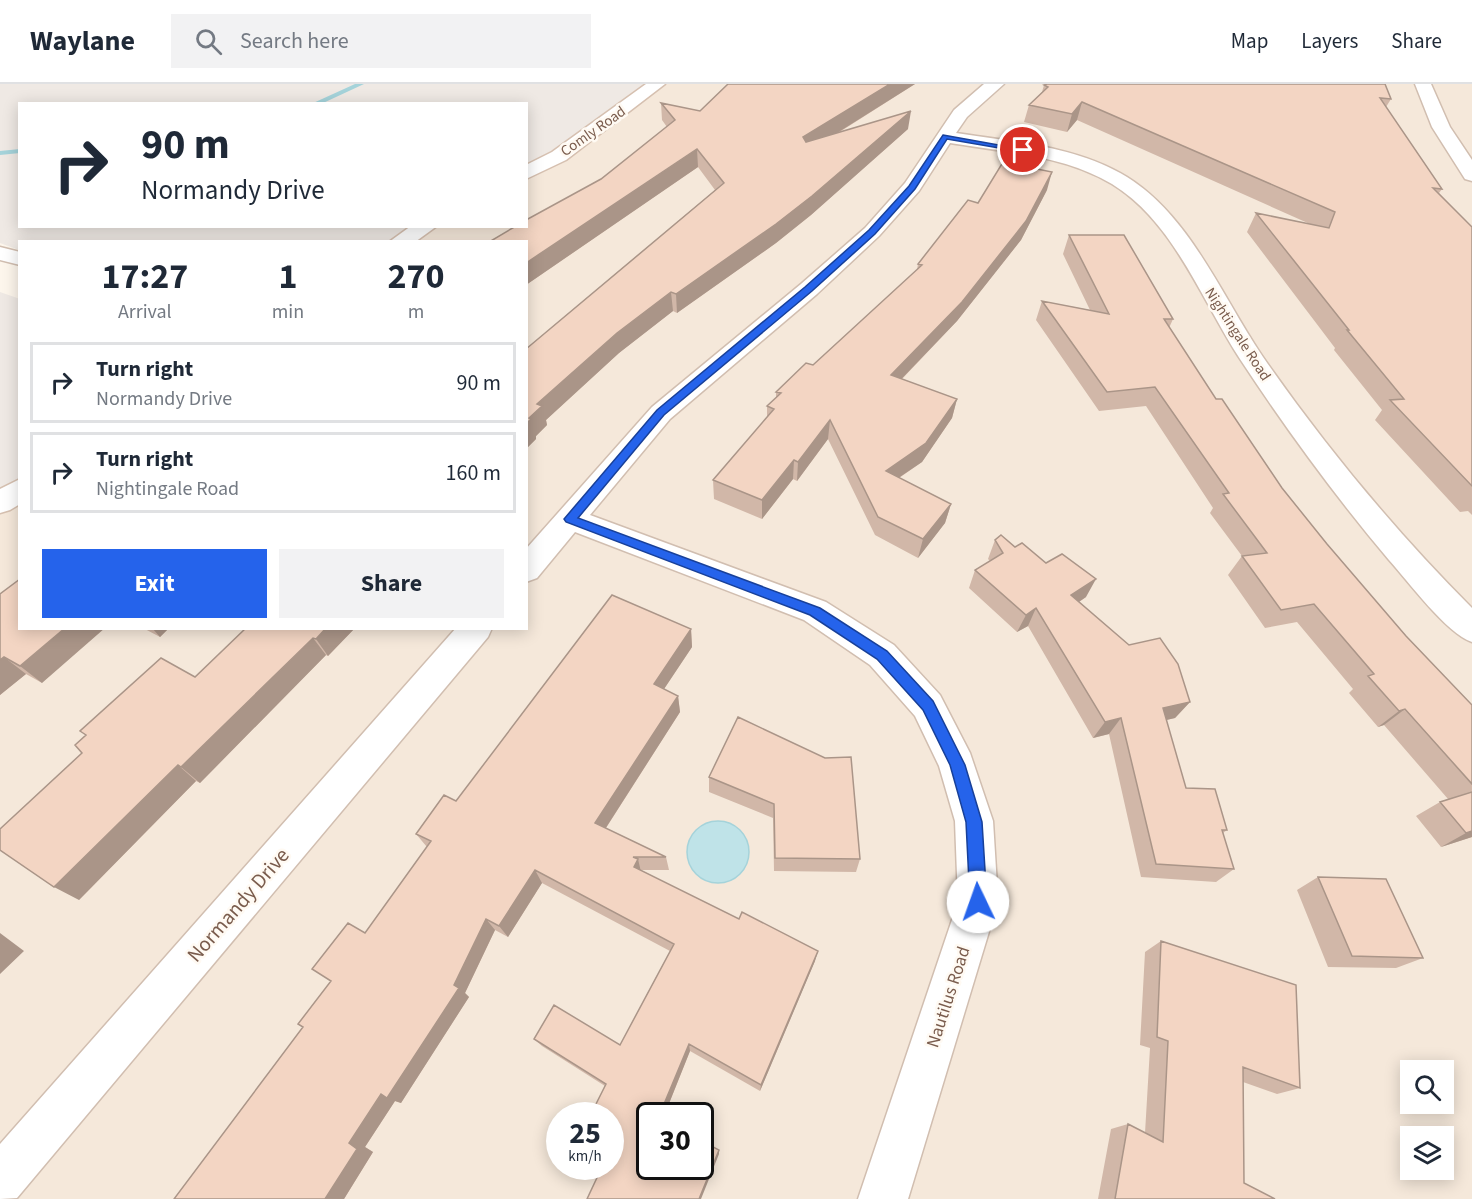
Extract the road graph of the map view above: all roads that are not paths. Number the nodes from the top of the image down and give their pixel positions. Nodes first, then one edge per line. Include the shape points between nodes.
1 (657, 84) edge
2 (996, 84) edge
3 (1423, 84) edge
4 (945, 137) junction
5 (528, 172) edge
6 (1472, 175) edge
7 (424, 228) edge
8 (402, 240) edge
9 (0, 253) edge
10 (18, 258) edge
11 (18, 490) edge
12 (0, 503) edge
13 (570, 519) junction
14 (528, 568) edge
15 (1472, 629) edge
16 (474, 630) edge
17 (0, 1180) edge
18 (883, 1199) edge

1 - 5 street, Comly Road via 559,156
2 - 4 street via 960,114
3 - 6 street via 1441,127
4 - 13 street via 912,188 872,232 661,413
4 - 15 street, Nightingale Road via 1065,158 1119,180 1148,202 1168,225 1252,358 1340,481
7 - 8 street
9 - 10 street
11 - 12 street
13 - 14 street
13 - 18 street, Nautilus Road via 815,611 882,655 928,706 957,765 974,822 978,902
16 - 17 street, Normandy Drive

